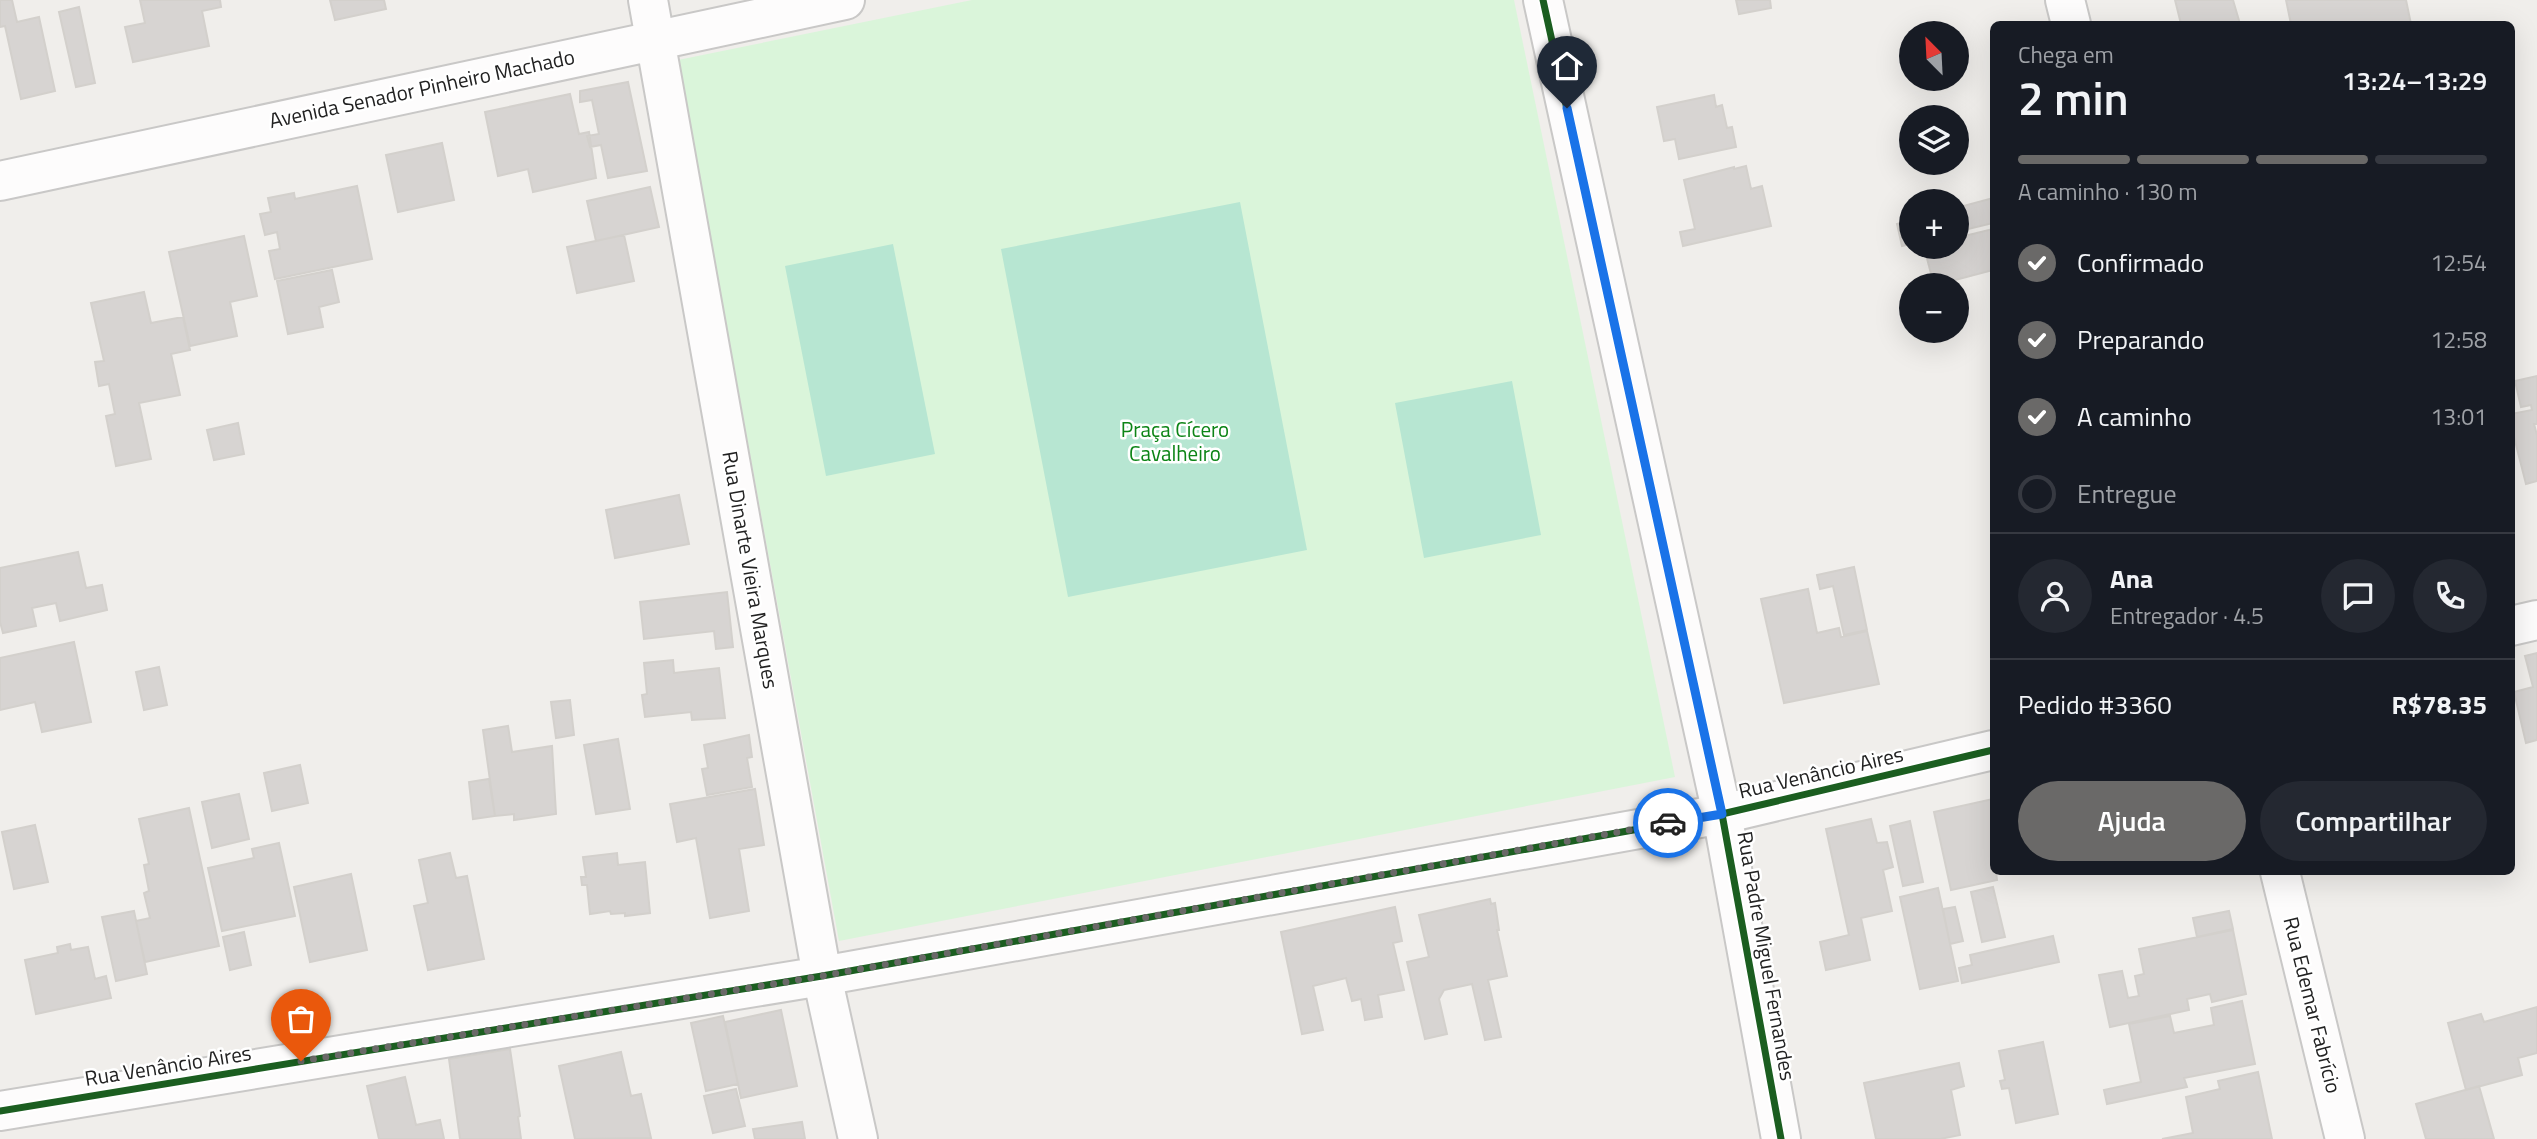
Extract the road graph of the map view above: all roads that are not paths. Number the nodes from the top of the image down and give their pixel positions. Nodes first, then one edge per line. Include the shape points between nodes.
1 (648, 0) edge
2 (845, 0) edge
3 (1543, 0) edge
4 (2065, 0) edge
5 (2070, 21) edge
6 (656, 39) junction
7 (0, 181) edge
8 (2537, 620) edge
9 (2515, 625) edge
10 (1990, 751) edge
11 (1722, 814) junction
12 (2281, 875) edge
13 (822, 976) junction
14 (0, 1111) edge
15 (858, 1139) edge
16 (1781, 1139) edge
17 (2345, 1139) edge

1 - 6 street, Rua Dinarte Vieira Marques
2 - 6 street, Avenida Senador Pinheiro Machado
3 - 11 street, Rua Padre Miguel Fernandes
4 - 5 street
6 - 7 street, Avenida Senador Pinheiro Machado
6 - 13 street, Rua Dinarte Vieira Marques
8 - 9 street
10 - 11 street, Rua Venâncio Aires
11 - 13 street, Rua Venâncio Aires
11 - 16 street, Rua Padre Miguel Fernandes
12 - 17 street, Rua Edemar Fabrício
13 - 14 street, Rua Venâncio Aires
13 - 15 street, Rua Dinarte Vieira Marques

